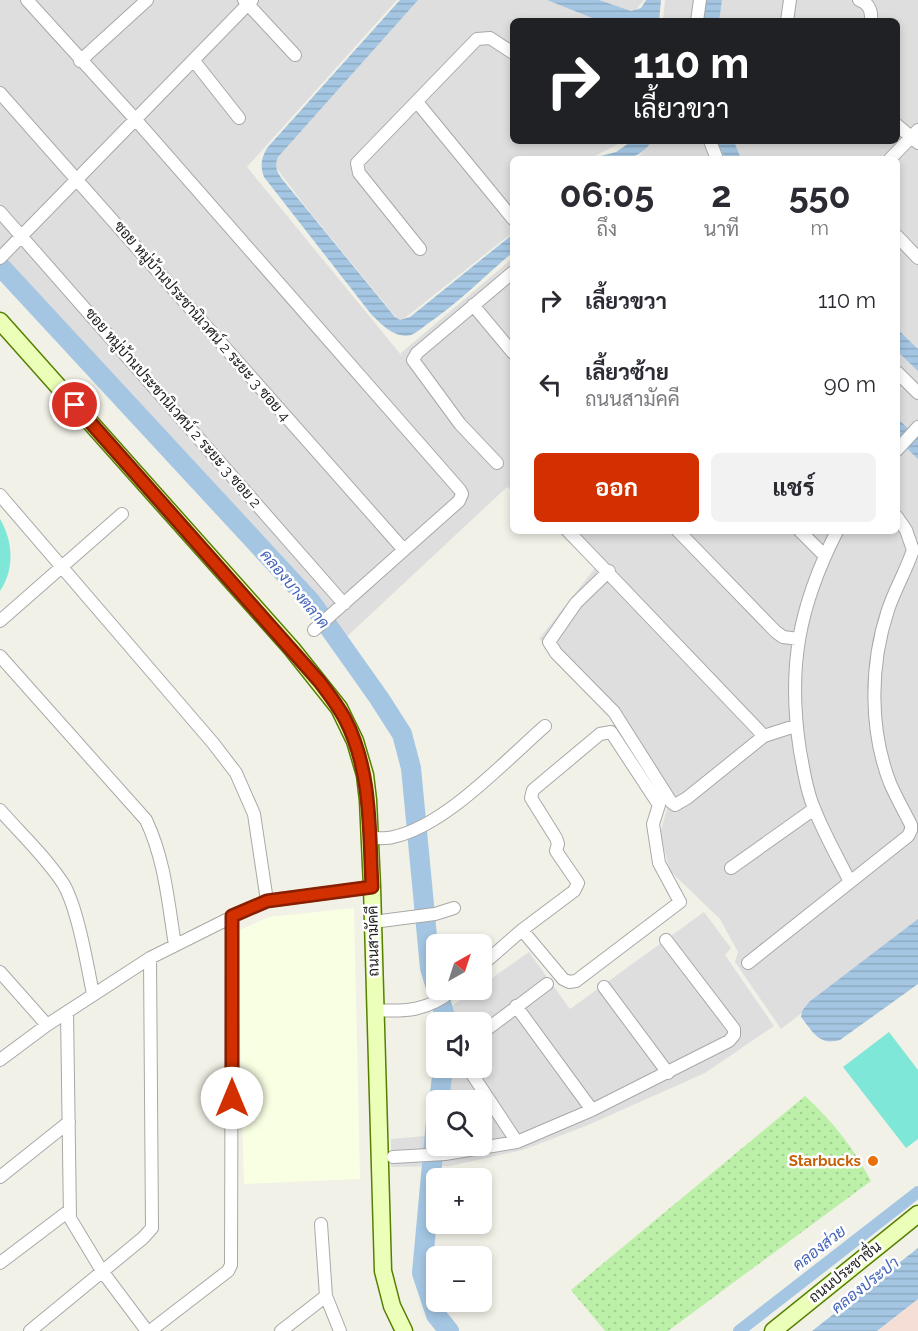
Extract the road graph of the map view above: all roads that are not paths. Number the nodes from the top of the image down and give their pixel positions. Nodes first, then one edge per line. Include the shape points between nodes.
1 (27, 0) edge
2 (700, 0) edge
3 (790, 0) edge
4 (859, 0) edge
5 (248, 1) edge
6 (141, 2) edge
7 (697, 18) edge
8 (787, 18) edge
9 (872, 18) edge
10 (510, 50) edge
11 (295, 55) dead end
12 (80, 61) junction
13 (194, 61) junction
14 (0, 93) edge
15 (417, 102) junction
16 (239, 118) dead end
17 (136, 120) junction
18 (900, 127) edge
19 (916, 136) edge
20 (893, 156) edge
21 (78, 180) junction
22 (0, 212) edge
23 (510, 215) edge
24 (21, 236) junction
25 (900, 239) edge
26 (420, 249) dead end
27 (3, 255) edge
28 (918, 258) edge
29 (510, 274) edge
30 (473, 304) junction
31 (0, 321) edge
32 (510, 350) edge
33 (900, 375) edge
34 (918, 393) edge
35 (917, 429) edge
36 (900, 447) edge
37 (497, 463) dead end
38 (0, 495) edge
39 (122, 514) dead end
40 (900, 522) edge
41 (571, 534) edge
42 (681, 534) edge
43 (803, 534) edge
44 (836, 534) edge
45 (404, 550) junction
46 (825, 556) junction
47 (62, 566) junction
48 (609, 571) junction
49 (344, 604) junction
50 (0, 621) edge
51 (314, 630) dead end
52 (798, 639) junction
53 (0, 656) edge
54 (545, 726) dead end
55 (795, 726) junction
56 (764, 736) junction
57 (814, 809) junction
58 (0, 810) edge
59 (370, 838) junction
60 (732, 868) dead end
61 (850, 882) junction
62 (372, 887) junction
63 (267, 901) junction
64 (454, 908) dead end
65 (232, 916) junction
66 (373, 922) junction
67 (522, 930) junction
68 (666, 940) dead end
69 (175, 945) junction
70 (492, 956) edge
71 (150, 958) junction
72 (748, 963) dead end
73 (0, 972) edge
74 (547, 984) dead end
75 (604, 987) dead end
76 (93, 994) junction
77 (436, 1000) edge
78 (516, 1006) junction
79 (375, 1010) junction
80 (67, 1012) junction
81 (46, 1025) junction
82 (492, 1025) edge
83 (0, 1060) edge
84 (668, 1073) junction
85 (475, 1078) edge
86 (592, 1110) junction
87 (69, 1122) junction
88 (517, 1142) junction
89 (393, 1157) dead end
90 (0, 1177) edge
91 (70, 1210) junction
92 (918, 1214) edge
93 (321, 1224) dead end
94 (0, 1263) edge
95 (102, 1271) junction
96 (326, 1296) junction
97 (30, 1331) edge
98 (148, 1331) edge
99 (281, 1331) edge
100 (340, 1331) edge
101 (404, 1331) edge
102 (773, 1331) edge

1 - 12 street
2 - 7 street
3 - 8 street
4 - 9 street via 868,5
5 - 11 street
5 - 13 street
6 - 12 street
10 - 15 street via 490,38 477,39
12 - 17 street
13 - 16 street
13 - 17 street
14 - 21 street, ซอย หมู่บ้านประชานิเวศน์ 2 ระยะ 3 ซอย 4
15 - 23 street
15 - 26 street via 360,158 357,168
17 - 21 street
17 - 45 street via 460,490 459,501
18 - 19 street
19 - 20 street
21 - 24 street
21 - 45 street, ซอย หมู่บ้านประชานิเวศน์ 2 ระยะ 3 ซอย 4
22 - 24 street, ซอย หมู่บ้านประชานิเวศน์ 2 ระยะ 3 ซอย 2
24 - 27 street
24 - 49 street, ซอย หมู่บ้านประชานิเวศน์ 2 ระยะ 3 ซอย 2
25 - 28 street
29 - 30 street
30 - 32 street
30 - 37 street via 413,360 460,424
31 - 59 main road, ถนนสามัคคี via 292,649 339,708 365,775
33 - 34 street
35 - 36 street
38 - 47 street
39 - 47 street
40 - 61 street via 913,550 882,632 876,667 876,726 890,782 911,830
41 - 48 street
42 - 52 street via 776,632
43 - 46 street
44 - 46 street
45 - 49 street
46 - 52 street via 814,579
47 - 50 street
47 - 63 street via 236,773 254,814
48 - 56 street
48 - 56 street via 576,603 549,642 614,712 671,802 675,805 687,798
49 - 51 street
52 - 55 street
53 - 69 street via 146,820 159,849
54 - 59 street via 452,808 409,831
55 - 56 street
55 - 57 street
57 - 60 street
57 - 61 street
58 - 76 street via 65,887
59 - 62 main road, ถนนสามัคคี
61 - 72 street
62 - 63 street
62 - 66 main road, ถนนสามัคคี
63 - 65 street
64 - 66 street
65 - 69 street
65 - 98 street via 231,1264 228,1271
66 - 79 main road, ถนนสามัคคี
67 - 67 street via 563,979 576,981 680,902 659,863 653,824 659,805 611,732 600,734 533,790 531,798 556,838 556,851 578,883 574,891
67 - 70 street
68 - 84 street via 734,1029 729,1041
69 - 71 street
71 - 76 street
71 - 95 street via 152,1228
73 - 81 street
74 - 78 street
75 - 84 street
76 - 80 street
77 - 79 street via 404,1012
78 - 82 street
78 - 86 street
79 - 101 main road, ถนนสามัคคี via 383,1271 392,1306
80 - 81 street
80 - 87 street
81 - 83 street
84 - 86 street
85 - 88 street
86 - 88 street
87 - 90 street
87 - 91 street
88 - 89 street via 445,1154
91 - 94 street
91 - 95 street via 72,1223
92 - 102 main road, ถนนประชาชื่น
93 - 96 street
95 - 97 street
95 - 98 street
96 - 99 street
96 - 100 street

